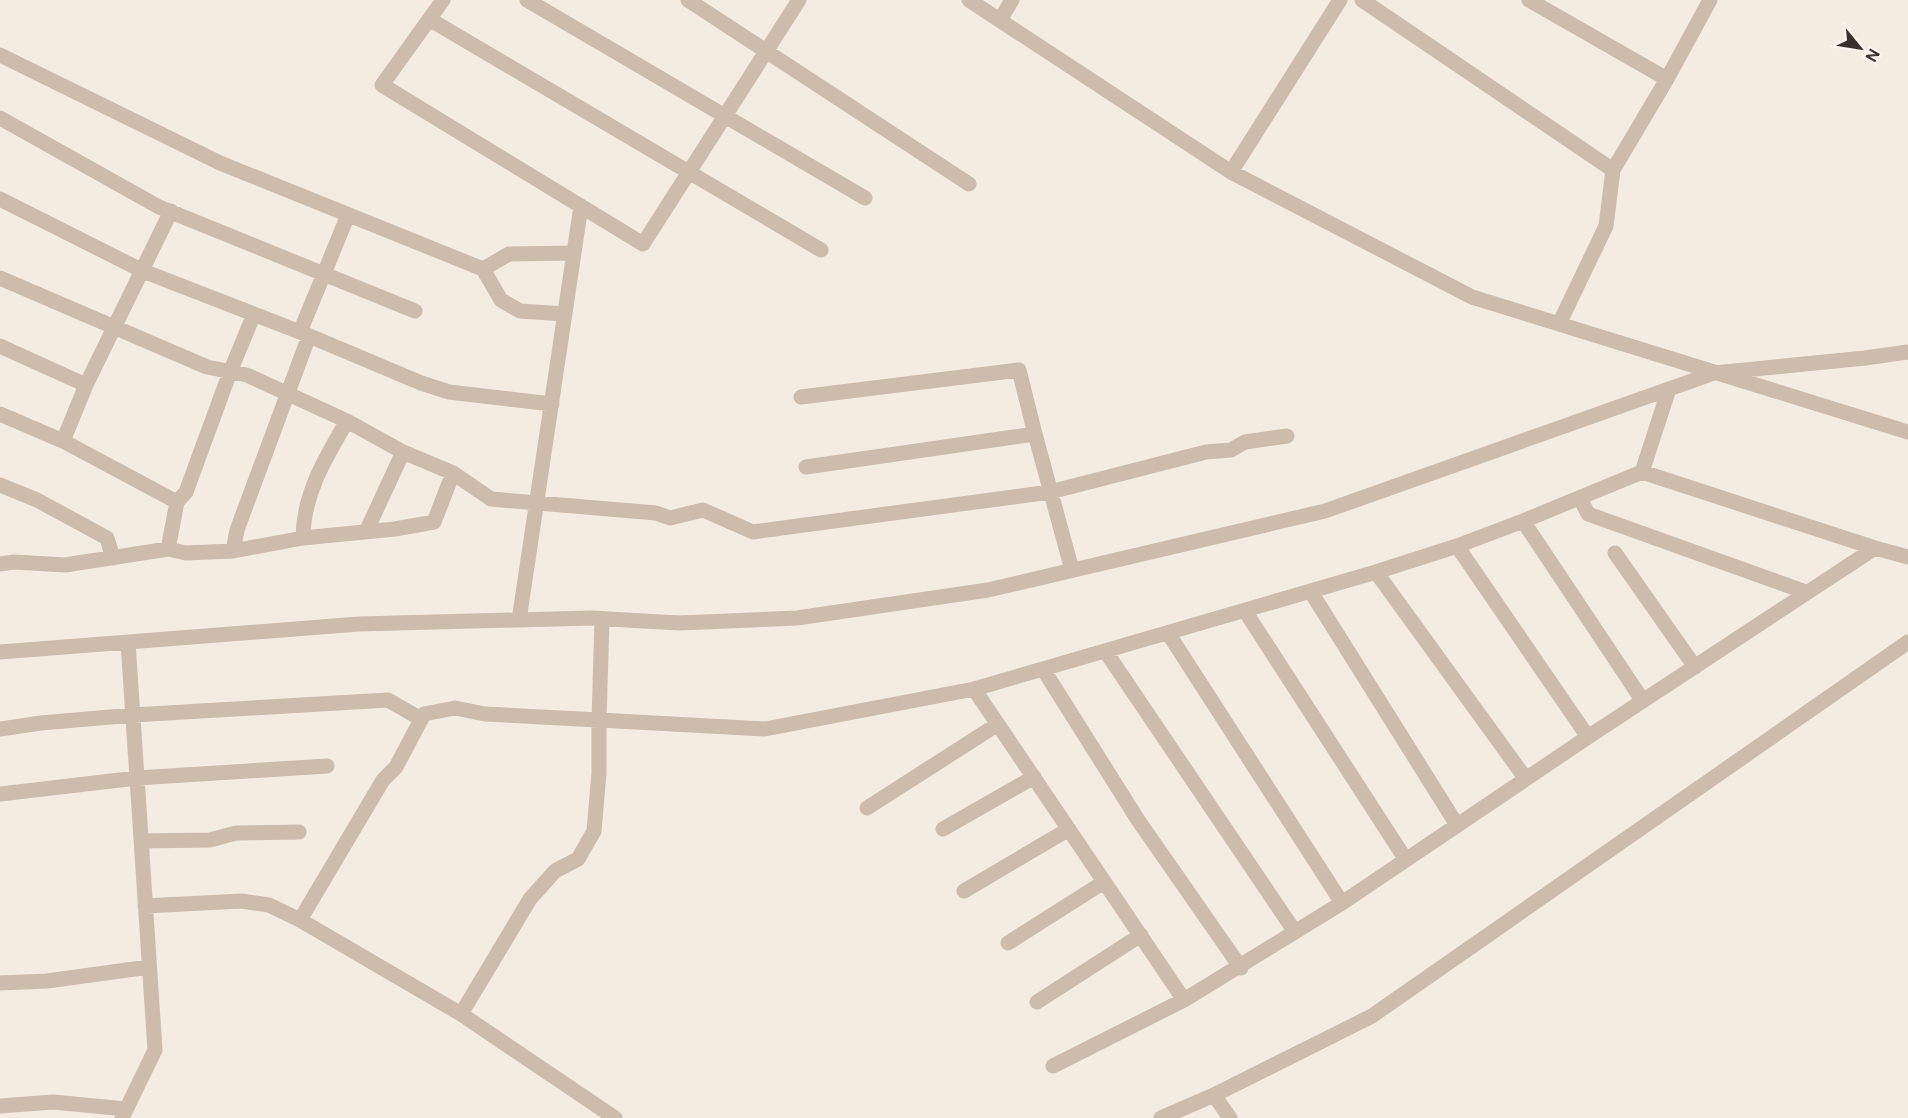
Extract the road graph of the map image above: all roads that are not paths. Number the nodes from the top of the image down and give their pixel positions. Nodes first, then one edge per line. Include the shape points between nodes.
1 (443, 0) edge
2 (527, 0) edge
3 (688, 0) edge
4 (799, 0) edge
5 (969, 0) edge
6 (1012, 0) edge
7 (1340, 0) edge
8 (1362, 0) edge
9 (1529, 0) edge
10 (1710, 0) edge
11 (429, 19) junction
12 (1000, 20) junction
13 (766, 51) junction
14 (0, 55) edge
15 (1667, 79) junction
16 (725, 116) junction
17 (0, 118) edge
18 (1613, 170) junction
19 (689, 172) junction
20 (1231, 172) junction
21 (969, 184) dead end
22 (865, 198) dead end
23 (0, 200) edge
24 (581, 206) junction
25 (171, 211) junction
26 (348, 215) junction
27 (821, 250) dead end
28 (574, 253) junction
29 (483, 268) junction
30 (143, 272) junction
31 (324, 273) junction
32 (0, 278) edge
33 (415, 311) dead end
34 (254, 314) junction
35 (565, 314) junction
36 (1559, 324) junction
37 (115, 327) junction
38 (305, 334) junction
39 (0, 346) edge
40 (1908, 352) edge
41 (230, 372) junction
42 (1714, 373) junction
43 (86, 385) junction
44 (1669, 389) junction
45 (287, 393) junction
46 (801, 397) dead end
47 (552, 404) junction
48 (0, 414) edge
49 (347, 421) junction
50 (1908, 432) edge
51 (1035, 434) junction
52 (1287, 436) dead end
53 (63, 441) junction
54 (403, 452) junction
55 (806, 467) dead end
56 (1642, 472) junction
57 (453, 473) junction
58 (0, 485) edge
59 (1050, 492) junction
60 (1580, 498) junction
61 (177, 502) junction
62 (537, 504) junction
63 (1522, 521) junction
64 (366, 532) junction
65 (303, 537) junction
66 (1456, 546) junction
67 (1875, 548) junction
68 (168, 549) junction
69 (233, 551) junction
70 (1615, 553) dead end
71 (1908, 557) edge
72 (113, 558) junction
73 (0, 564) edge
74 (1072, 570) junction
75 (1376, 572) junction
76 (1311, 592) junction
77 (1806, 592) junction
78 (1245, 611) junction
79 (602, 619) junction
80 (519, 620) junction
81 (1168, 633) junction
82 (128, 642) junction
83 (1908, 642) edge
84 (0, 652) edge
85 (1106, 652) junction
86 (1695, 667) junction
87 (1043, 669) junction
88 (974, 689) junction
89 (1643, 701) junction
90 (133, 715) junction
91 (421, 719) junction
92 (599, 720) junction
93 (998, 724) junction
94 (0, 729) edge
95 (1588, 737) junction
96 (327, 766) dead end
97 (1034, 777) junction
98 (137, 778) junction
99 (1526, 779) junction
100 (0, 794) edge
101 (867, 808) dead end
102 (1457, 825) junction
103 (943, 829) dead end
104 (1069, 829) junction
105 (299, 832) dead end
106 (141, 841) junction
107 (1406, 860) junction
108 (1104, 882) junction
109 (964, 891) dead end
110 (1342, 903) junction
111 (145, 906) junction
112 (300, 920) junction
113 (1295, 932) junction
114 (1141, 935) junction
115 (1008, 943) dead end
116 (149, 967) junction
117 (1241, 967) junction
118 (0, 982) edge
119 (1184, 1000) junction
120 (1036, 1002) dead end
121 (460, 1014) junction
122 (1053, 1066) dead end
123 (1214, 1095) junction
124 (0, 1106) edge
125 (124, 1114) edge
126 (615, 1118) edge
127 (1161, 1118) edge
128 (1230, 1118) edge

1 - 11 street
2 - 16 street
3 - 13 street
4 - 13 street
5 - 12 street
6 - 12 street
7 - 20 street
8 - 18 street
9 - 15 street
10 - 15 street
11 - 19 street
11 - 24 street via 382,85
12 - 20 street
13 - 16 street
13 - 21 street
14 - 26 street via 220,163
15 - 18 street
16 - 19 street
16 - 22 street
17 - 25 street
18 - 36 street via 1606,226
19 - 24 street via 643,244
19 - 27 street
20 - 36 street via 1472,297
23 - 30 street
24 - 28 street
25 - 30 street
25 - 31 street
26 - 29 street
26 - 31 street
28 - 29 street via 509,254
28 - 35 street
29 - 35 street via 501,300 520,311
30 - 34 street
30 - 37 street
31 - 33 street
31 - 38 street
32 - 37 street
34 - 38 street
34 - 41 street
35 - 47 street
36 - 42 street
37 - 41 street via 207,368
37 - 43 street
38 - 45 street
38 - 47 street via 449,392
39 - 43 street
40 - 42 street
41 - 45 street via 247,375
41 - 61 street via 186,492
42 - 44 street
42 - 50 street
43 - 53 street
44 - 56 street
44 - 74 street via 1325,511
45 - 49 street
45 - 69 street via 237,530
46 - 51 street via 1019,370
47 - 62 street
48 - 53 street
49 - 54 street
49 - 65 street via 320,468 303,517
51 - 55 street
51 - 59 street
52 - 59 street via 1245,442 1231,450 1206,452
53 - 61 street
54 - 57 street
54 - 64 street
56 - 60 street
56 - 67 street
57 - 62 street via 491,499
57 - 64 street via 434,522
58 - 72 street via 107,538
59 - 62 street via 753,532 704,510 670,518 656,513
59 - 74 street
60 - 63 street
60 - 77 street via 1588,513
61 - 68 street
62 - 80 street
63 - 66 street
63 - 89 street
64 - 65 street
65 - 69 street
66 - 75 street
66 - 95 street
67 - 71 street
67 - 77 street
68 - 69 street via 186,553
68 - 72 street
70 - 86 street
72 - 73 street via 65,565
74 - 79 street via 988,590 797,618 679,623
75 - 76 street
75 - 99 street
76 - 78 street
76 - 102 street
77 - 86 street
78 - 81 street
78 - 107 street
79 - 80 street
79 - 92 street
80 - 82 street via 359,624
81 - 85 street
81 - 110 street
82 - 84 street
82 - 90 street
83 - 123 street via 1372,1016
85 - 87 street
85 - 113 street
86 - 89 street
87 - 88 street
87 - 117 street via 1138,820
88 - 92 street via 765,729
88 - 93 street
89 - 95 street
90 - 91 street via 388,700
90 - 94 street
90 - 98 street
91 - 92 street via 424,714 455,708 485,714
91 - 112 street via 396,767 383,780
92 - 121 street via 594,831 578,859 555,871 530,898
93 - 97 street
93 - 101 street
95 - 99 street
96 - 98 street
97 - 103 street
97 - 104 street
98 - 100 street
98 - 106 street
99 - 102 street
102 - 107 street
104 - 108 street
104 - 109 street
105 - 106 street
106 - 111 street
107 - 110 street
108 - 114 street
108 - 115 street
110 - 113 street
111 - 112 street via 241,900 269,905
111 - 116 street
112 - 121 street
113 - 117 street
114 - 119 street
114 - 120 street
116 - 118 street via 47,981
116 - 125 street via 154,1050
117 - 119 street
119 - 122 street
121 - 126 street
123 - 127 street
123 - 128 street
124 - 125 street via 53,1102

